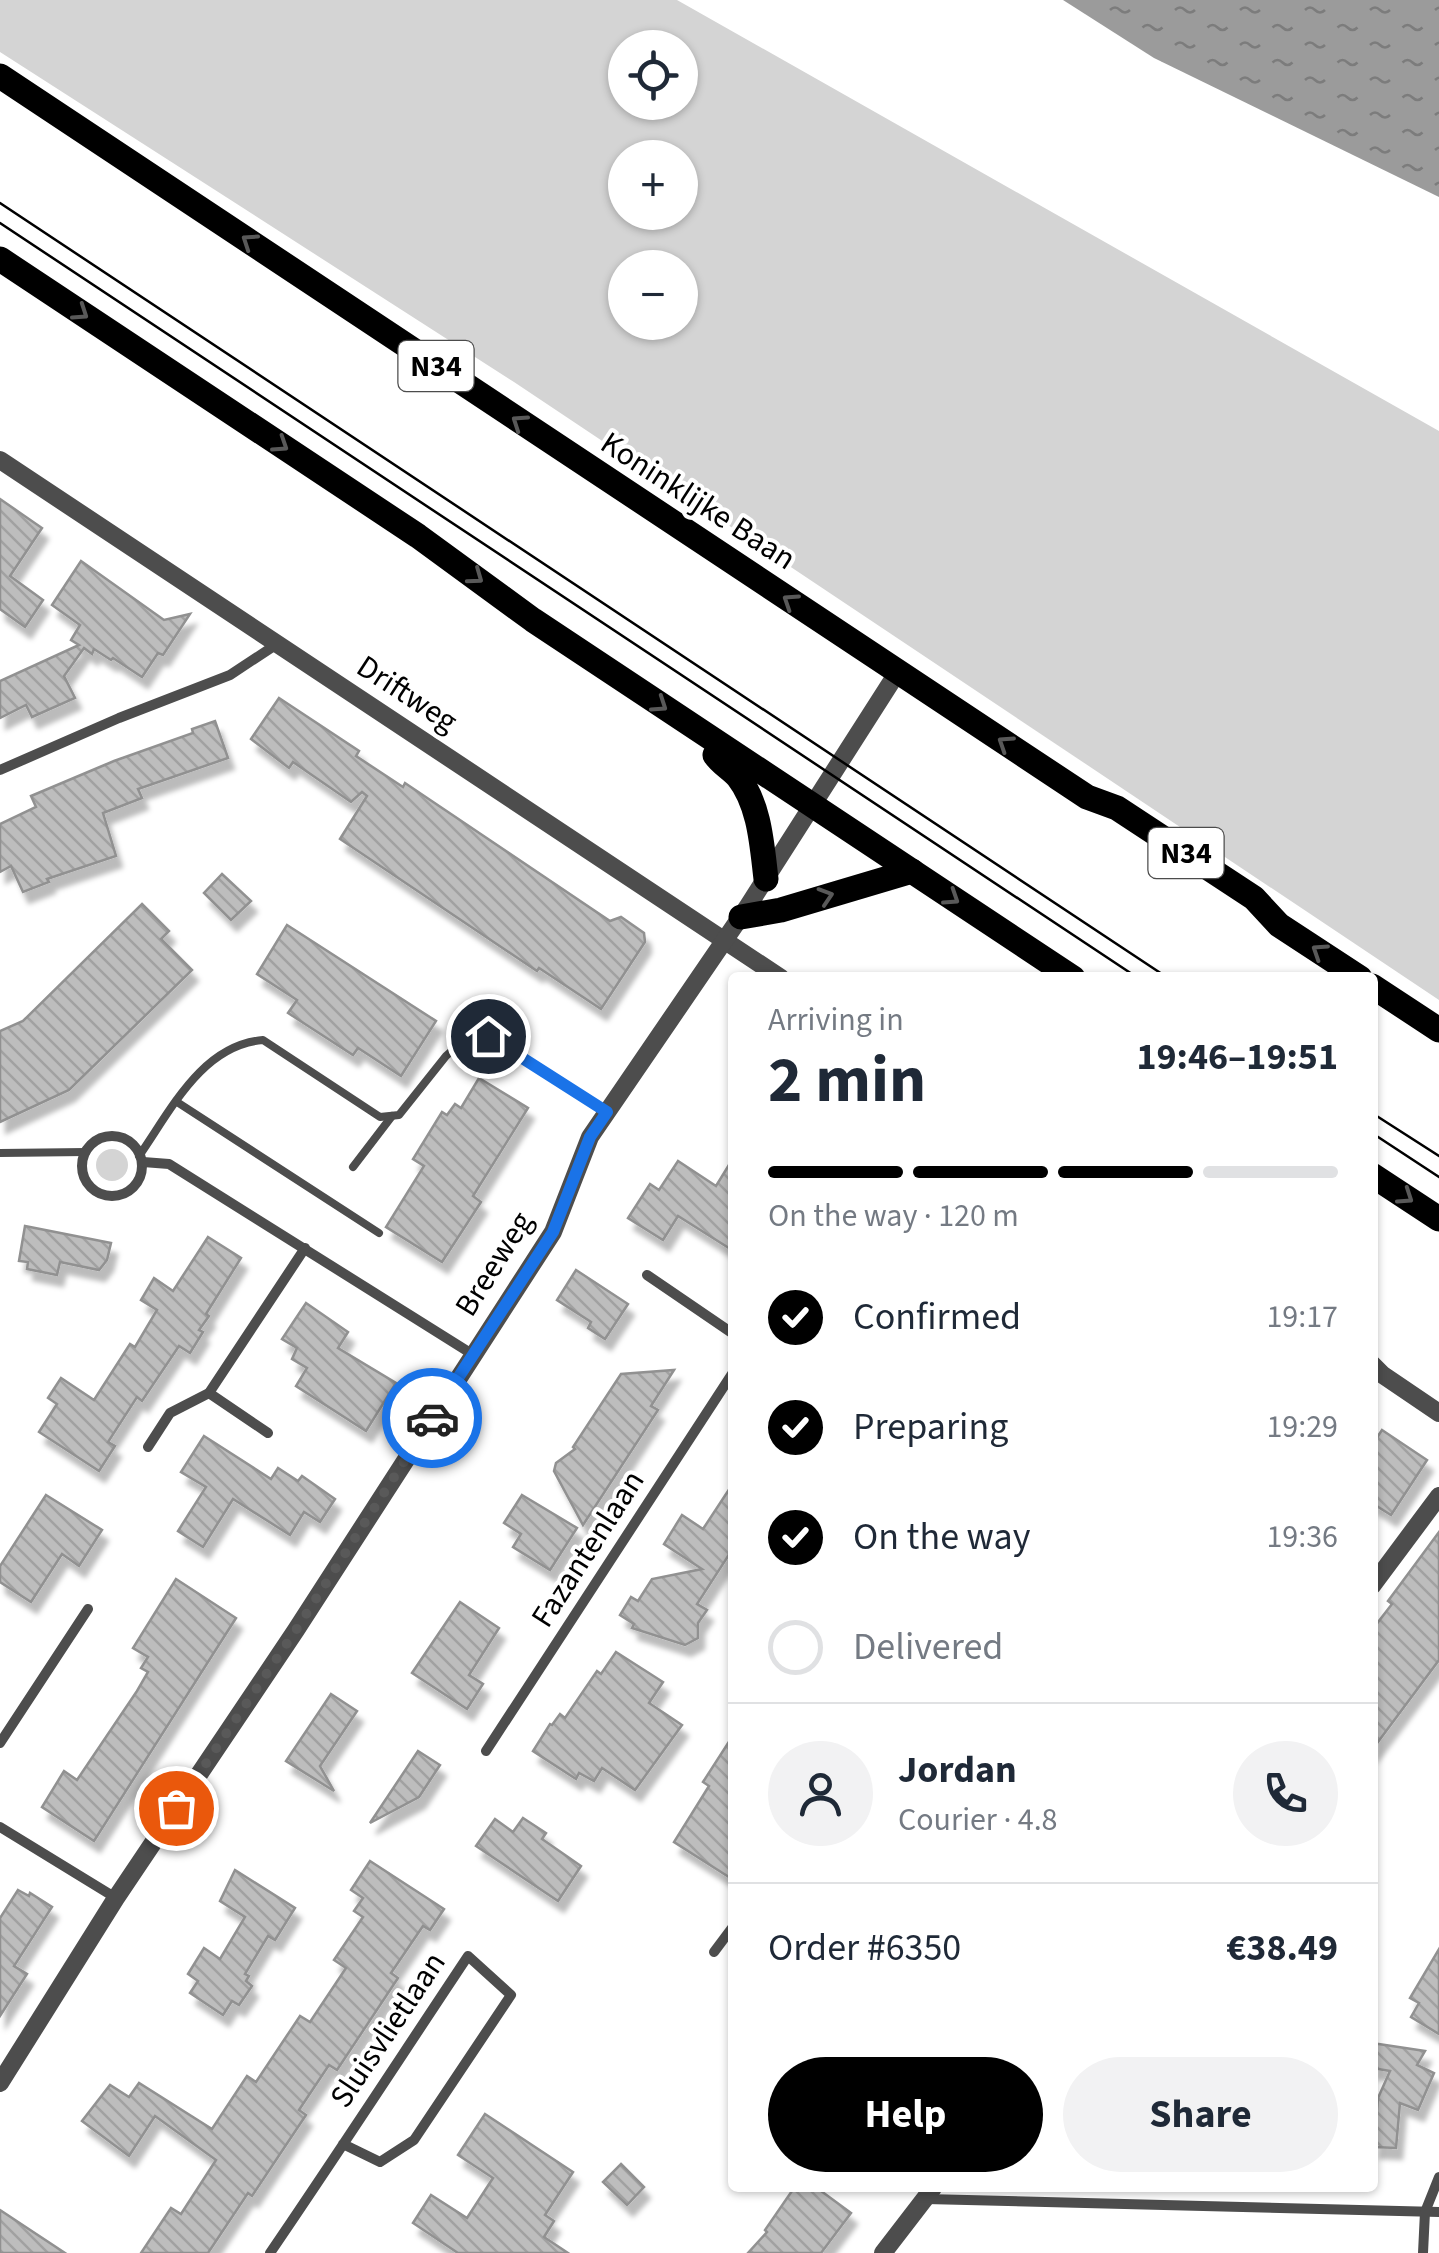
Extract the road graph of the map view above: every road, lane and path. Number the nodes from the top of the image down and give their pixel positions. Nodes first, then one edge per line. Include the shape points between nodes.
1 (0, 76) edge
2 (0, 259) edge
3 (0, 460) edge
4 (277, 644) junction
5 (897, 673) junction
6 (703, 734) junction
7 (0, 770) edge
8 (812, 806) junction
9 (912, 871) junction
10 (766, 879) junction
11 (740, 917) junction
12 (724, 940) junction
13 (772, 972) edge
14 (1064, 972) edge
15 (1351, 972) edge
16 (1378, 990) edge
17 (1439, 1030) edge
18 (177, 1102) junction
19 (607, 1112) junction
20 (392, 1116) junction
21 (86, 1152) junction
22 (0, 1153) edge
23 (141, 1159) junction
24 (353, 1167) dead end
25 (1378, 1179) edge
26 (1439, 1219) edge
27 (380, 1233) dead end
28 (305, 1248) junction
29 (647, 1275) dead end
30 (728, 1329) edge
31 (472, 1354) junction
32 (1378, 1370) edge
33 (728, 1380) edge
34 (209, 1393) junction
35 (1439, 1413) edge
36 (268, 1433) dead end
37 (148, 1447) dead end
38 (1439, 1496) edge
39 (1378, 1578) edge
40 (88, 1609) dead end
41 (0, 1743) edge
42 (486, 1750) dead end
43 (0, 1827) edge
44 (116, 1898) junction
45 (728, 1933) edge
46 (714, 1952) dead end
47 (0, 2083) edge
48 (343, 2144) junction
49 (1439, 2176) edge
50 (929, 2193) edge
51 (1426, 2212) junction
52 (1439, 2212) edge
53 (887, 2251) edge
54 (270, 2253) edge
55 (1423, 2253) edge

5 -> 1 main road, Koninklijke Baan / N34
2 -> 6 main road
3 - 4 street, Driftweg
4 - 7 street via 230,675
4 - 12 street, Driftweg
5 - 8 street, Breeweg
15 -> 5 main road, Koninklijke Baan / N34 via 1118,808 1087,797
6 - 8 main road
6 - 10 main road via 749,796
8 - 9 main road
8 - 10 street, Breeweg
11 -> 9 main road
9 -> 14 main road
10 - 11 street, Breeweg
11 - 12 street, Breeweg
12 - 13 street, Driftweg
12 - 19 street, Breeweg
16 - 17 main road
18 - 20 lane via 201,1069 242,1042 263,1040 380,1117
18 - 23 lane
18 - 27 lane
19 - 20 lane via 488,1036 462,1042
19 - 31 street, Breeweg via 590,1137 553,1232
20 - 24 lane
21 - 22 lane
21 - 23 street via 110,1134 132,1142
21 - 23 street via 80,1166 88,1187 102,1196 132,1190 141,1178
23 - 28 street via 169,1164
25 -> 26 main road
28 - 31 street
28 - 34 street
29 - 30 street
31 - 44 street, Breeweg
32 - 35 street
33 - 42 street, Fazantenlaan
34 - 36 street
34 - 37 street via 170,1413
38 - 39 street
40 - 41 street
43 - 44 street
44 - 47 street, Breeweg
45 - 46 street
48 - 48 street, Sluisvlietlaan via 436,2003 468,1956 510,1996 500,2012 414,2140 380,2162
48 - 54 street, Sluisvlietlaan
49 - 51 street
50 - 51 street
50 - 53 street
51 - 52 street
51 - 55 street

